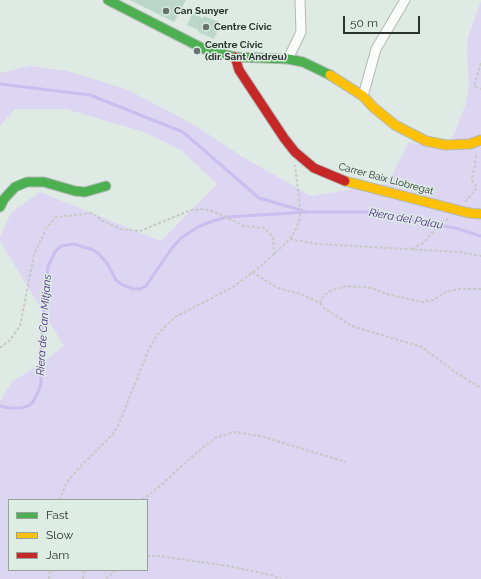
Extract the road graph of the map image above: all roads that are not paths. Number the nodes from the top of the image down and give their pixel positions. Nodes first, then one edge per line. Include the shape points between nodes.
1 (108, 0) edge
2 (300, 0) edge
3 (405, 0) edge
4 (235, 57) junction
5 (288, 59) junction
6 (363, 96) junction
7 (481, 140) edge
8 (106, 186) dead end
9 (0, 206) edge
10 (481, 214) edge

1 - 4 street via 204,49
2 - 5 street via 301,32
3 - 6 street via 376,49
4 - 5 street
4 - 10 street, Carrer Baix Llobregat via 239,70 284,138 295,152 314,168 339,179
5 - 6 street via 303,62 332,76
6 - 7 street via 394,125 426,141 446,145 470,144
8 - 9 street via 85,192 44,182 27,182 15,187

